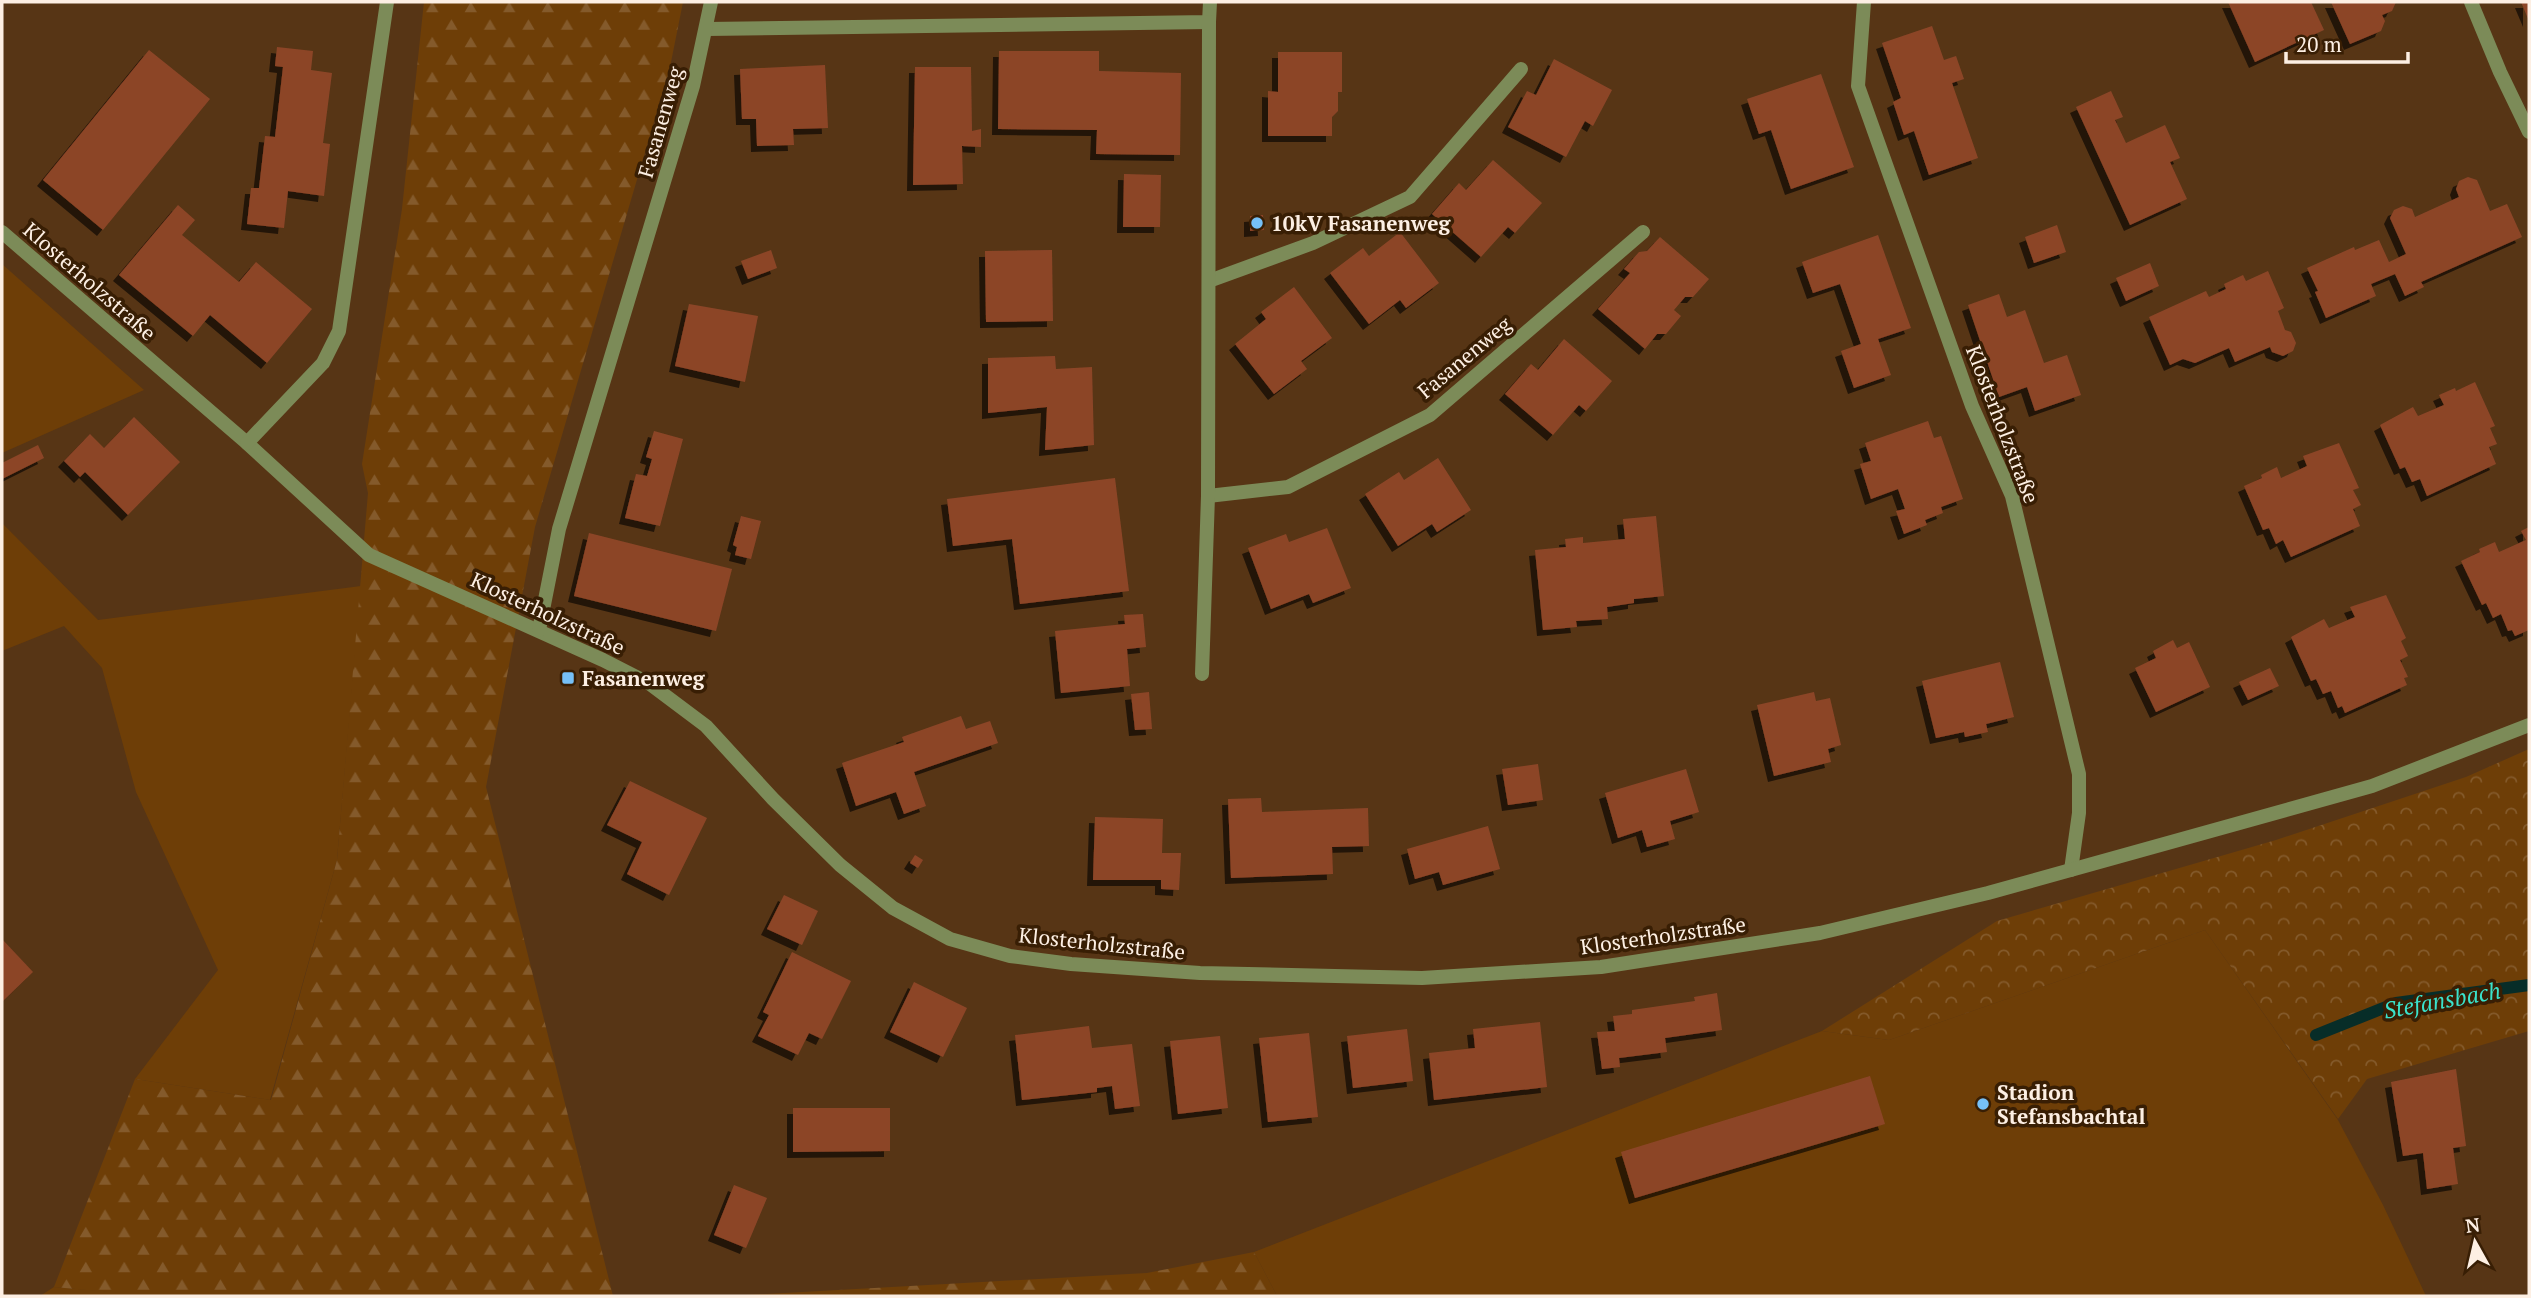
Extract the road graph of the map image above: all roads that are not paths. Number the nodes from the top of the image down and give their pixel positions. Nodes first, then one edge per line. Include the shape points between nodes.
1 (387, 2) edge
2 (711, 2) edge
3 (1210, 2) edge
4 (1864, 2) edge
5 (2471, 2) edge
6 (1209, 22) junction
7 (707, 29) junction
8 (1521, 69) dead end
9 (2529, 132) edge
10 (2, 232) edge
11 (1643, 232) dead end
12 (1209, 282) junction
13 (247, 443) junction
14 (1208, 496) junction
15 (539, 631) junction
16 (1202, 674) dead end
17 (2529, 725) edge
18 (2071, 870) junction

1 - 13 street via 339,331 323,363
2 - 7 street, Fasanenweg
3 - 6 street
4 - 18 street, Klosterholzstraße via 1858,86 1972,406 2012,496 2079,774
5 - 9 street
6 - 7 street
6 - 12 street
7 - 15 street, Fasanenweg via 559,529
8 - 12 street via 1410,197 1313,243
10 - 13 street, Klosterholzstraße
11 - 14 street, Fasanenweg via 1430,415 1288,486
12 - 14 street
13 - 15 street, Klosterholzstraße via 369,555
14 - 16 street
15 - 18 street, Klosterholzstraße via 650,684 685,709 840,865 893,908 950,939 1010,956 1200,973 1394,978 1601,967 1820,933
17 - 18 street, Klosterholzstraße via 2372,786

